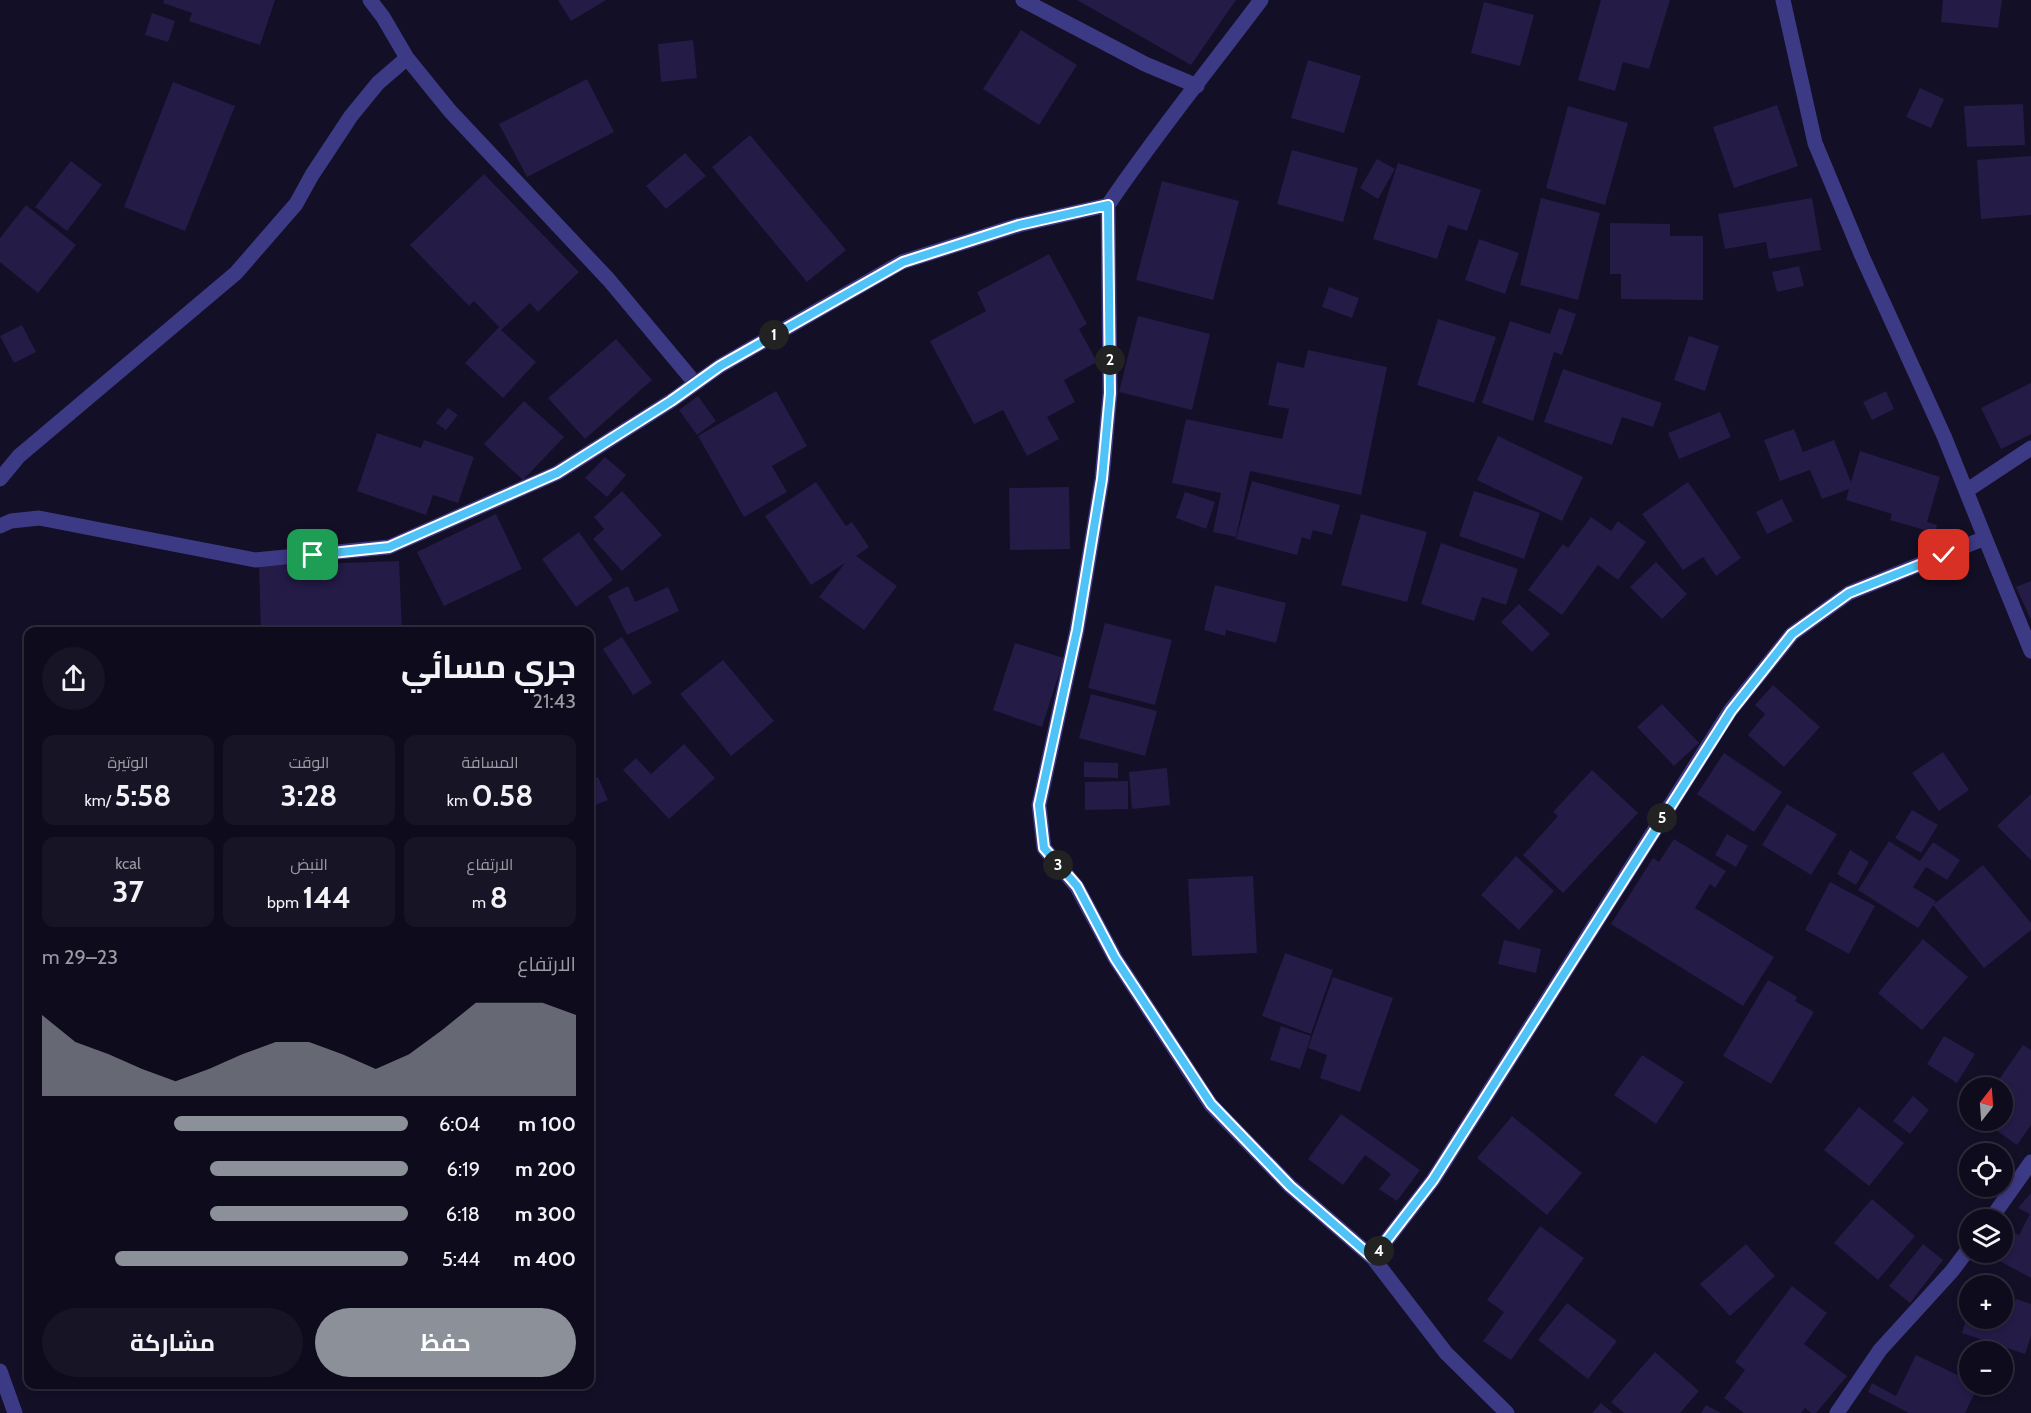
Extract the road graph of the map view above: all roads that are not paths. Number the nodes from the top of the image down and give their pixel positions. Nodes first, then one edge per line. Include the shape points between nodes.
1 (370, 0) edge
2 (1023, 0) edge
3 (1261, 0) edge
4 (1783, 0) edge
5 (407, 58) junction
6 (1197, 86) junction
7 (1108, 205) junction
8 (695, 383) junction
9 (2031, 448) edge
10 (0, 479) edge
11 (1966, 490) junction
12 (0, 526) edge
13 (1985, 538) junction
14 (2031, 651) edge
15 (2031, 1162) edge
16 (1998, 1209) edge
17 (1373, 1258) junction
18 (1959, 1262) edge
19 (0, 1371) edge
20 (15, 1413) edge
21 (1507, 1413) edge
22 (1836, 1413) edge

1 - 5 street
2 - 6 street via 1145,64
3 - 6 street
4 - 11 street via 1815,144
5 - 8 street via 450,111 609,280
5 - 10 street via 378,83 351,116 296,204 236,273 19,456
6 - 7 street via 1145,150
7 - 8 street via 1019,225 903,262
7 - 17 street via 1110,393 1102,479 1077,630 1039,805 1044,848 1077,886 1115,958 1211,1104 1290,1186
8 - 12 street via 557,473 389,547 255,560 39,518
9 - 11 street
11 - 13 street
13 - 14 street
13 - 17 street via 1849,593 1792,634 1731,711 1433,1180
15 - 16 street
17 - 21 street via 1446,1353
18 - 22 street via 1880,1350
19 - 20 street

